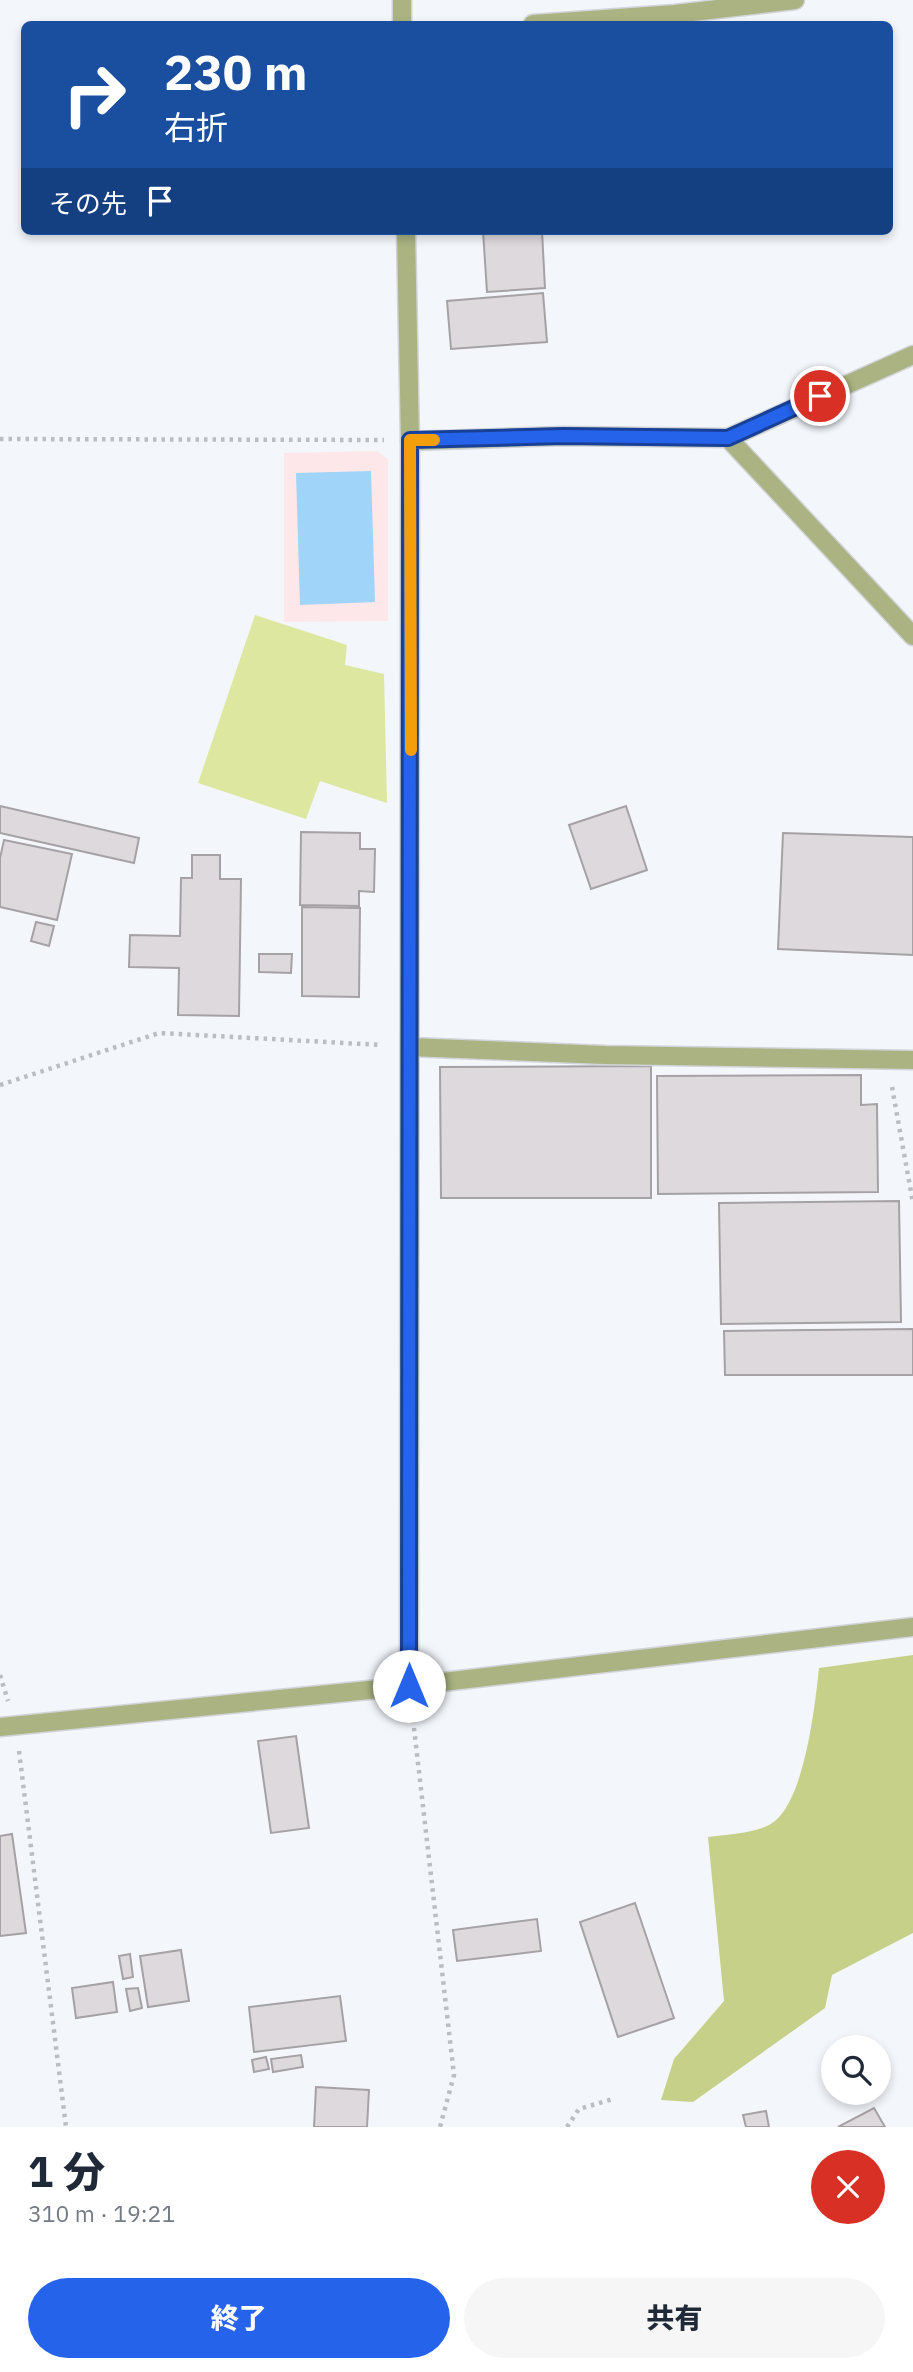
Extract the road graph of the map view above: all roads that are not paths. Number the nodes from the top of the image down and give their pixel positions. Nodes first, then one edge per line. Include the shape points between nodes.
1 (402, 0) edge
2 (794, 0) edge
3 (402, 21) edge
4 (576, 21) edge
5 (406, 235) edge
6 (913, 355) edge
7 (728, 438) junction
8 (410, 440) junction
9 (911, 631) edge
10 (410, 1047) junction
11 (913, 1060) edge
12 (913, 1627) edge
13 (409, 1686) junction
14 (8, 1726) edge

1 - 3 street
2 - 4 street
5 - 8 street
6 - 7 street
7 - 8 street
7 - 9 street
8 - 10 street
10 - 11 street
10 - 13 street
12 - 13 street
13 - 14 street

